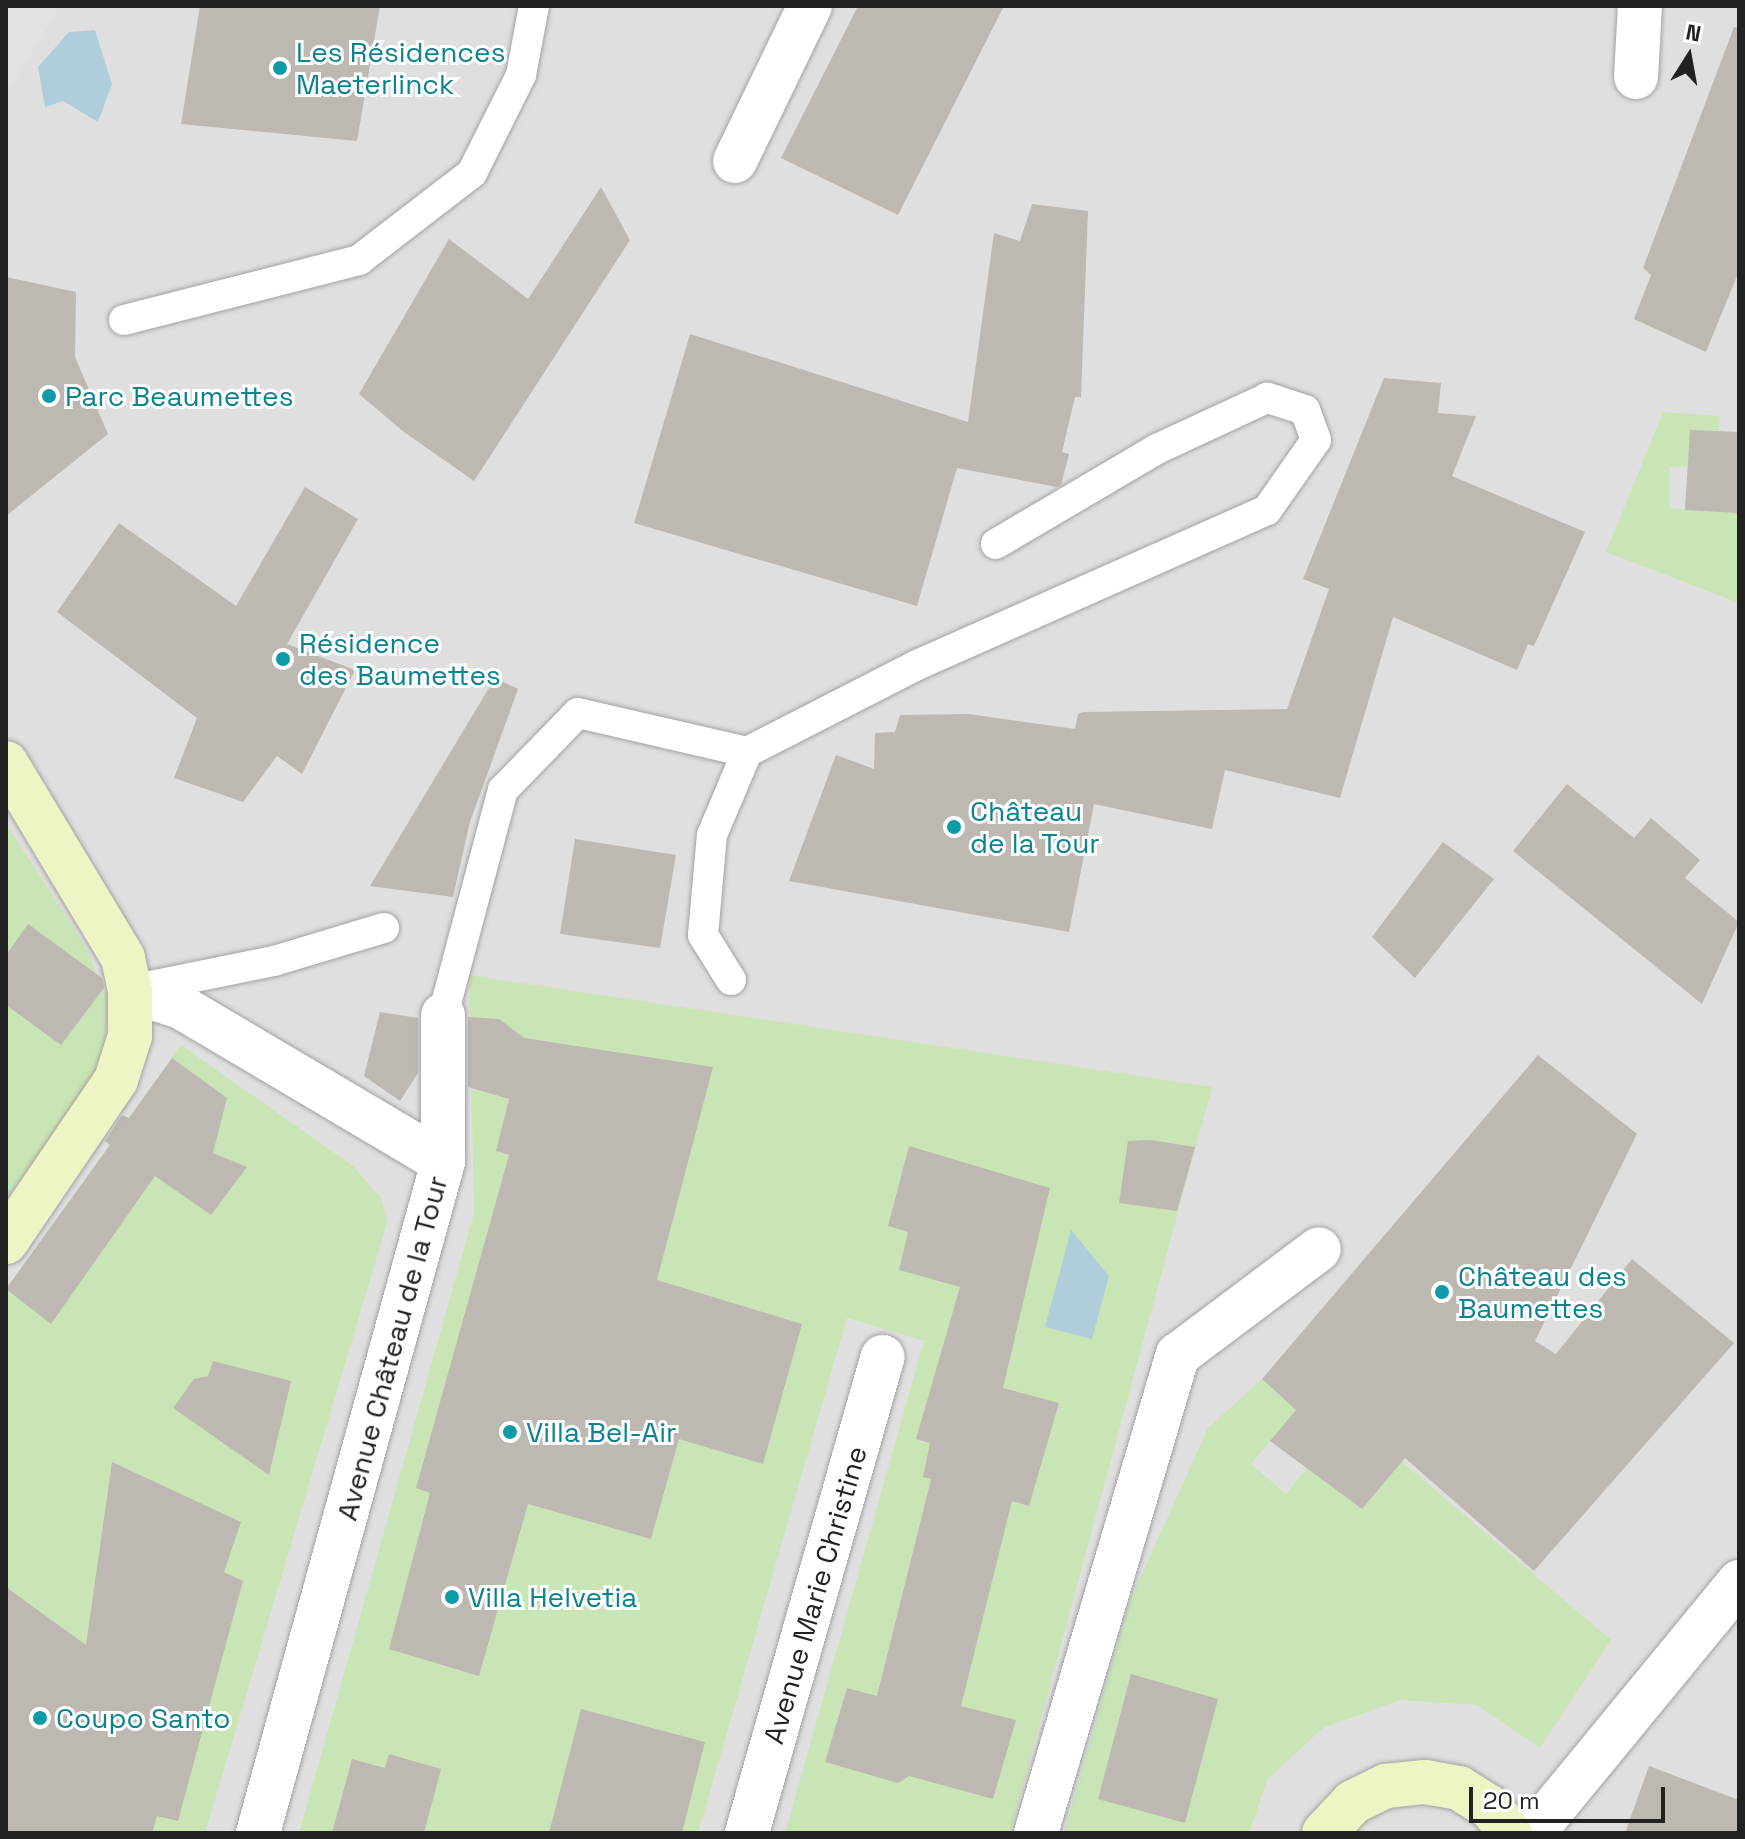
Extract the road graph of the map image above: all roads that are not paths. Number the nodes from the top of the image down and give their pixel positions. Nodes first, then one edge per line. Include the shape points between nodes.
1 (534, 6) edge
2 (810, 6) edge
3 (1640, 6) edge
4 (1636, 77) dead end
5 (735, 161) dead end
6 (124, 320) dead end
7 (996, 544) dead end
8 (747, 752) junction
9 (6, 763) edge
10 (384, 928) dead end
11 (731, 980) dead end
12 (130, 991) junction
13 (443, 1015) joint
14 (443, 1162) junction
15 (6, 1242) edge
16 (1319, 1249) dead end
17 (883, 1357) dead end
18 (1739, 1582) edge
19 (258, 1833) edge
20 (747, 1833) edge
21 (1036, 1833) edge
22 (1324, 1833) edge
23 (1510, 1833) edge
24 (1528, 1833) edge

1 - 6 lane via 521,75 472,173 359,260
2 - 5 street
3 - 4 street
7 - 8 lane via 1157,449 1267,398 1305,410 1316,440 1267,510 915,666
8 - 11 lane via 712,835 703,935
8 - 13 lane via 578,713 503,790
9 - 12 street via 123,958
10 - 12 lane via 274,961
12 - 14 street, Avenue Château de la Tour via 181,1007
12 - 15 street via 130,1036 116,1080
13 - 14 street
14 - 19 street, Avenue Château de la Tour
16 - 21 street via 1178,1355
17 - 20 street, Avenue Marie Christine
18 - 24 street
22 - 23 street via 1353,1802 1386,1786 1425,1782 1459,1788 1492,1809

